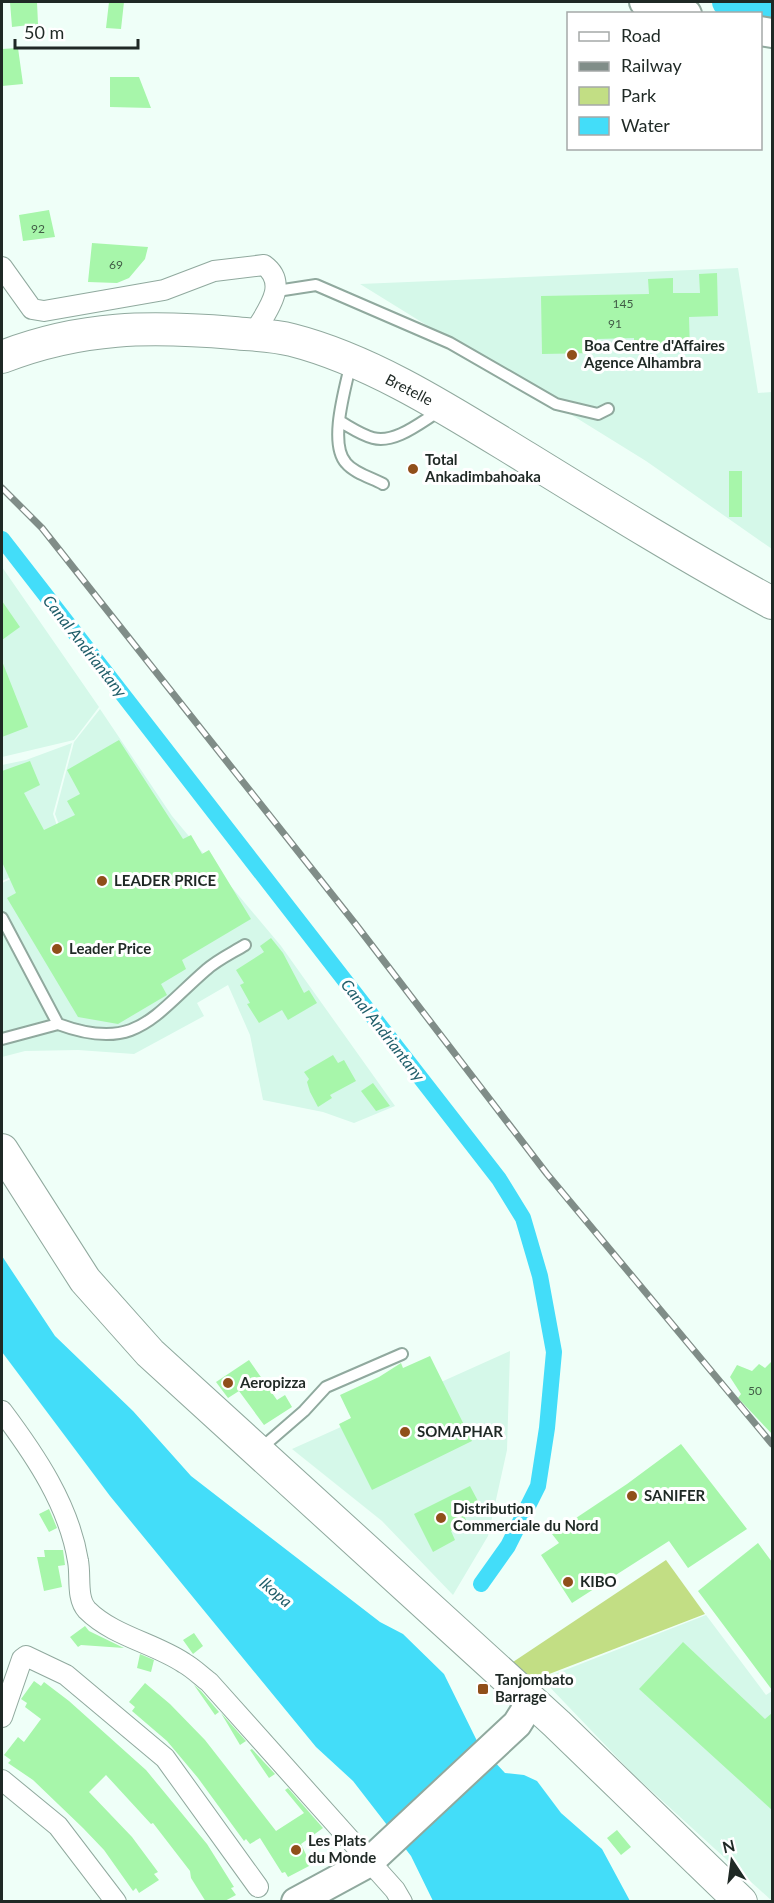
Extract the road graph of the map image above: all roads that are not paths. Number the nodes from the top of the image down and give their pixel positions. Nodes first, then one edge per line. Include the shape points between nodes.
1 (644, 2) edge
2 (680, 12) edge
3 (2, 267) edge
4 (277, 291) junction
5 (254, 333) junction
6 (2, 357) edge
7 (351, 362) junction
8 (444, 408) junction
9 (608, 409) dead end
10 (339, 422) junction
11 (383, 484) dead end
12 (772, 603) edge
13 (2, 918) edge
14 (245, 945) dead end
15 (58, 1024) junction
16 (2, 1040) edge
17 (2, 1150) edge
18 (2, 1170) edge
19 (402, 1354) dead end
20 (2, 1412) edge
21 (253, 1456) junction
22 (519, 1713) junction
23 (2, 1717) edge
24 (2, 1780) edge
25 (375, 1858) junction
26 (258, 1887) dead end
27 (116, 1902) edge
28 (296, 1902) edge
29 (402, 1902) edge
30 (720, 1902) edge
31 (741, 1902) edge

1 - 2 street
3 - 4 street via 32,309 44,312 164,290 214,271 256,265 272,270
4 - 5 street
4 - 9 lane via 316,285 450,343 556,404 598,414
5 - 6 main road, Bretelle via 191,328 119,329 60,339
5 - 7 main road, Bretelle via 293,340
7 - 8 main road, Bretelle
7 - 10 lane
8 - 10 lane via 384,439 372,438
8 - 12 main road, Bretelle via 660,541
10 - 11 lane via 342,458 348,466
13 - 15 lane
14 - 15 lane via 208,968 159,1014 132,1029 115,1035 94,1035
15 - 16 lane
17 - 21 main road via 85,1280 135,1338
18 - 21 main road via 55,1256 103,1320 190,1409
19 - 21 lane via 326,1387
20 - 25 street via 36,1457 63,1512 79,1562 80,1593 85,1608 100,1620 183,1662 209,1682
21 - 22 main road
22 - 25 street
22 - 30 main road
22 - 31 main road
23 - 26 street via 26,1656 66,1676 165,1758
24 - 27 street via 58,1826
25 - 28 street
25 - 29 street

